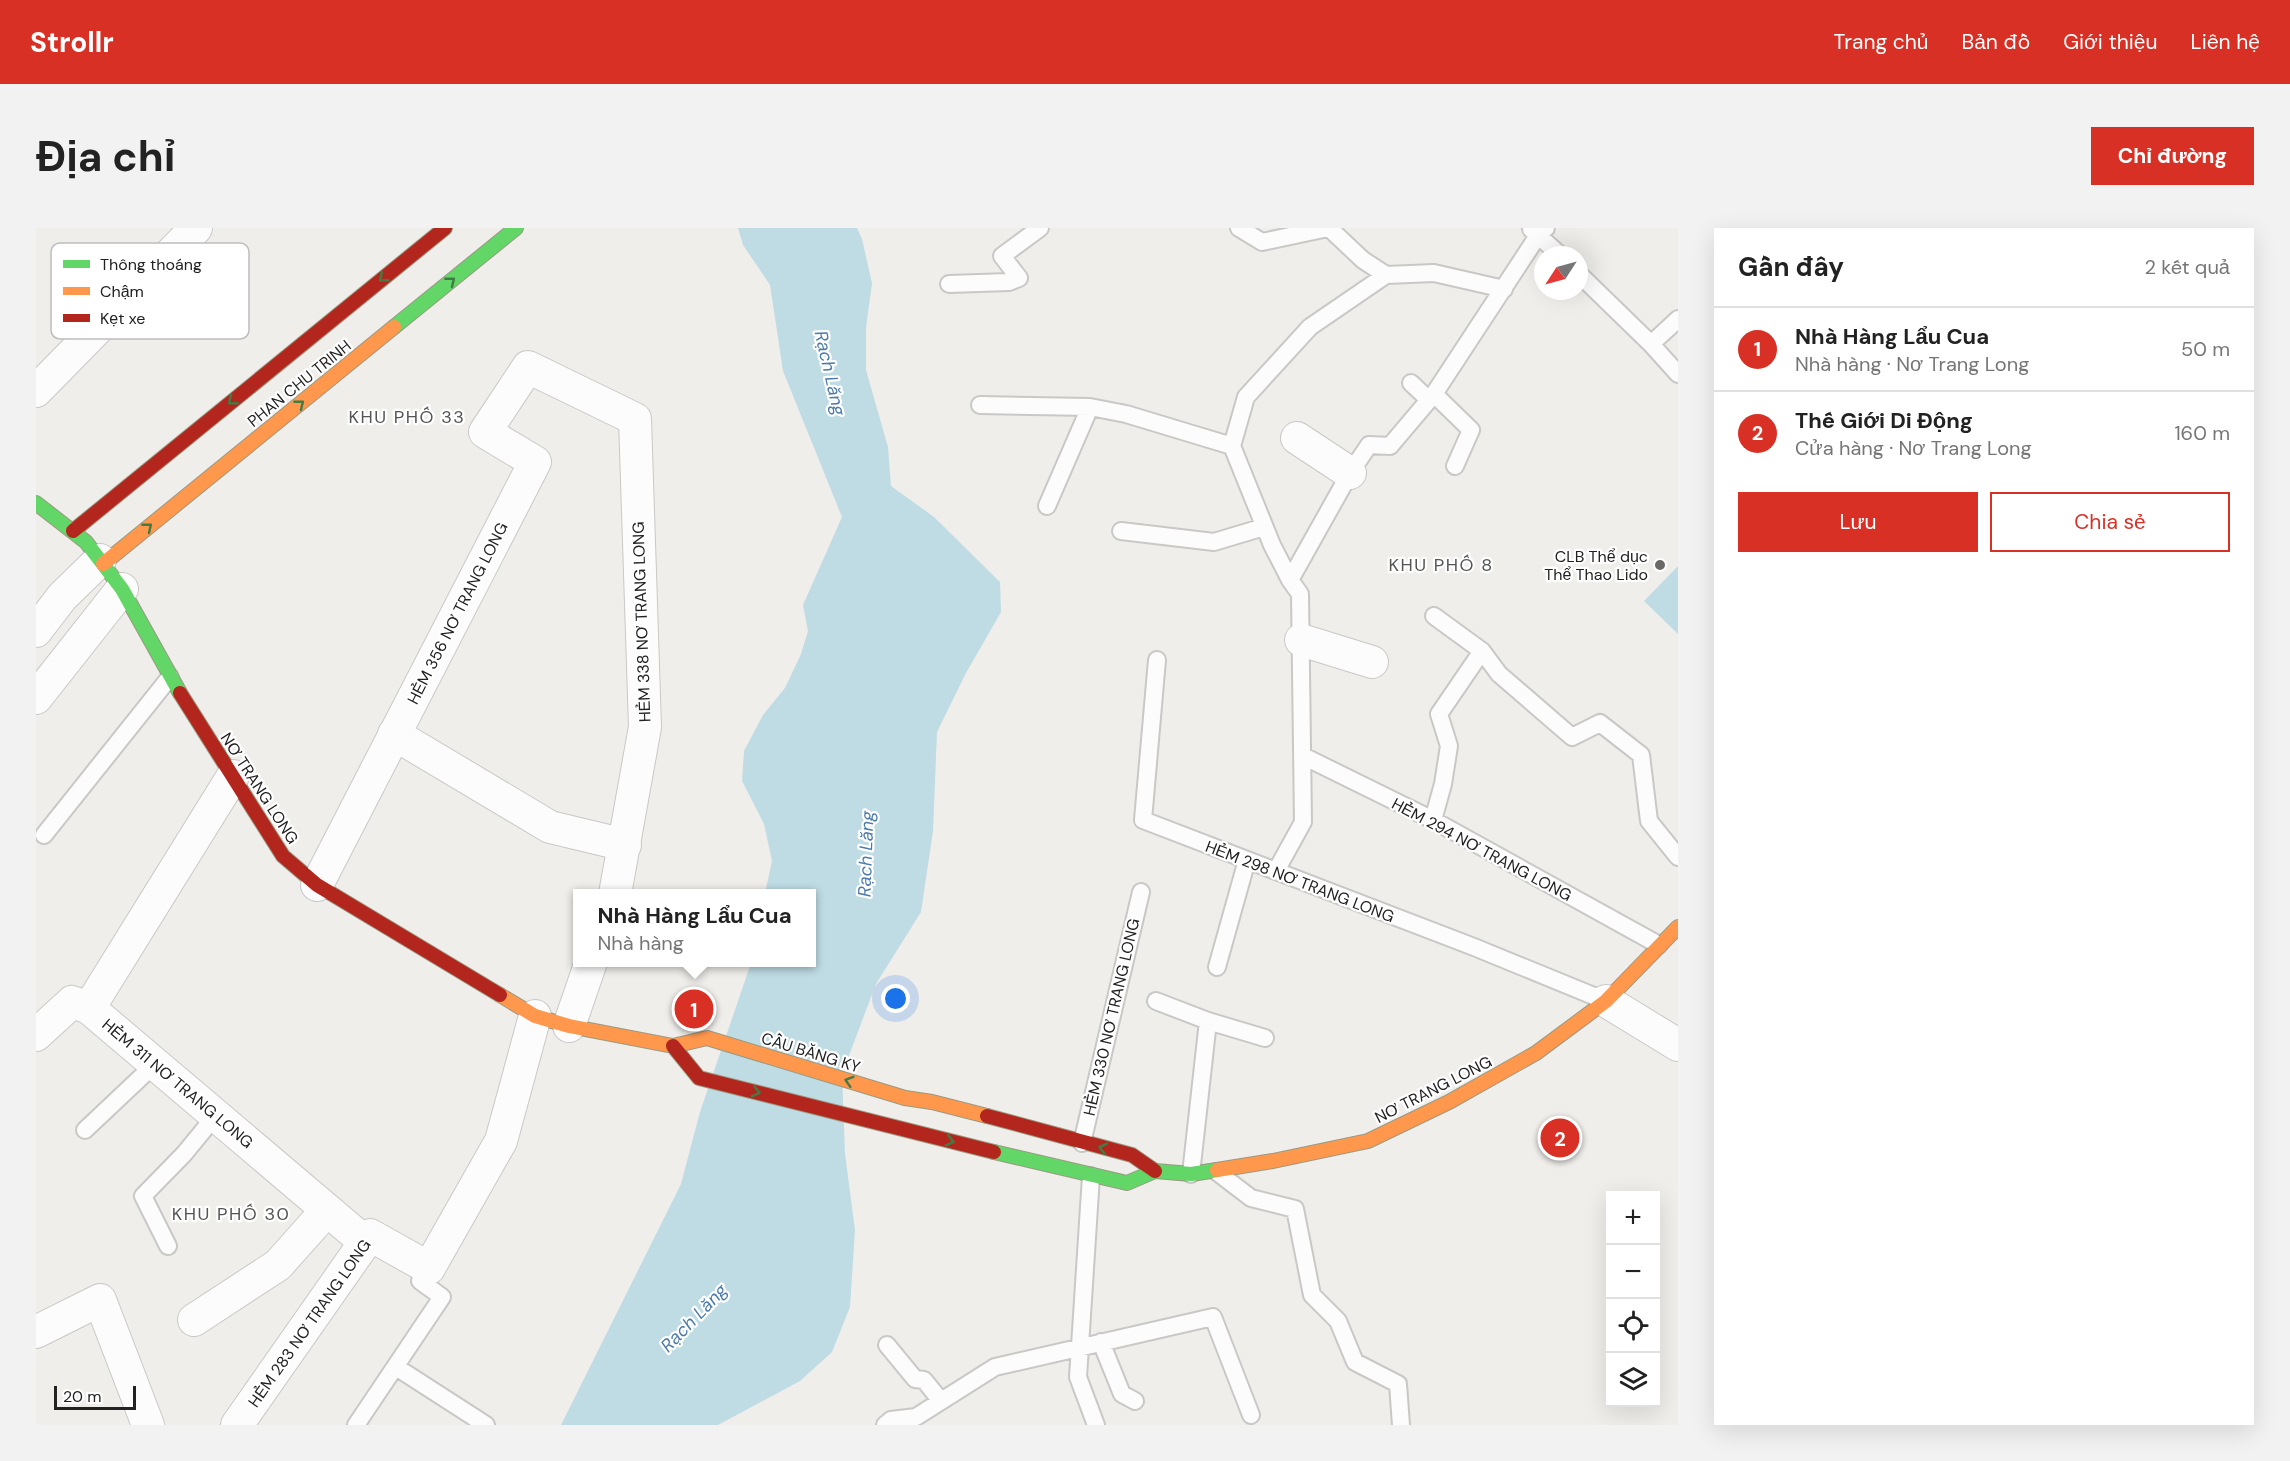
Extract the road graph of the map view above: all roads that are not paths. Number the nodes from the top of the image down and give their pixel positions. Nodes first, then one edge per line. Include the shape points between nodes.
1 (196, 228) edge
2 (445, 228) edge
3 (516, 228) edge
4 (1040, 228) edge
5 (1239, 228) edge
6 (1329, 228) edge
7 (1538, 230) edge
8 (181, 243) edge
9 (1552, 246) edge
10 (1386, 275) junction
11 (1588, 282) edge
12 (949, 284) dead end
13 (1503, 289) junction
14 (1678, 319) edge
15 (87, 339) edge
16 (1651, 344) junction
17 (528, 367) joint
18 (1678, 374) edge
19 (1411, 383) dead end
20 (36, 391) edge
21 (1431, 397) junction
22 (980, 405) dead end
23 (1090, 407) junction
24 (1297, 438) dead end
25 (1232, 446) junction
26 (1455, 466) dead end
27 (1350, 473) junction
28 (36, 503) edge
29 (1047, 506) dead end
30 (1264, 527) junction
31 (73, 531) junction
32 (1121, 531) dead end
33 (101, 562) junction
34 (1290, 580) junction
35 (122, 590) junction
36 (1434, 616) dead end
37 (36, 631) edge
38 (1301, 640) junction
39 (1482, 651) junction
40 (1157, 660) dead end
41 (1372, 662) dead end
42 (170, 677) junction
43 (36, 698) edge
44 (394, 734) junction
45 (1302, 756) junction
46 (233, 776) junction
47 (1433, 820) junction
48 (44, 835) dead end
49 (624, 845) junction
50 (1678, 857) edge
51 (1247, 860) junction
52 (1276, 871) junction
53 (317, 885) junction
54 (616, 889) edge
55 (1141, 892) dead end
56 (1678, 927) edge
57 (1659, 945) junction
58 (590, 967) edge
59 (1217, 967) dead end
60 (1156, 1001) dead end
61 (1606, 1001) junction
62 (89, 1008) junction
63 (535, 1016) junction
64 (1208, 1022) junction
65 (569, 1026) junction
66 (36, 1035) edge
67 (707, 1038) joint
68 (1265, 1038) dead end
69 (1678, 1045) edge
70 (672, 1046) junction
71 (155, 1064) junction
72 (905, 1098) joint
73 (216, 1115) junction
74 (85, 1130) dead end
75 (1082, 1143) junction
76 (1215, 1170) junction
77 (1155, 1171) junction
78 (1191, 1174) junction
79 (1091, 1176) junction
80 (327, 1210) junction
81 (365, 1242) junction
82 (168, 1246) dead end
83 (429, 1268) junction
84 (194, 1320) dead end
85 (36, 1332) edge
86 (1101, 1342) junction
87 (887, 1345) dead end
88 (1082, 1346) junction
89 (396, 1367) junction
90 (941, 1401) junction
91 (1135, 1401) dead end
92 (1251, 1415) dead end
93 (148, 1425) edge
94 (237, 1425) edge
95 (356, 1425) edge
96 (486, 1425) edge
97 (885, 1425) edge
98 (1096, 1425) edge
99 (1401, 1425) edge

1 - 8 street
2 -> 31 main road, PHAN CHU TRINH
33 -> 3 main road, PHAN CHU TRINH
4 - 12 lane via 1002,256 1019,278 1009,282
5 - 6 lane via 1262,242
6 - 10 lane via 1363,260
7 - 9 lane
7 - 13 lane
10 - 13 lane via 1434,273
10 - 25 lane via 1310,327 1246,397
11 - 16 lane
13 - 21 lane
14 - 16 lane
15 - 20 street
16 - 18 lane
17 - 44 street, HẺM 356 NƠ TRANG LONG via 485,432 535,462
17 - 49 street, HẺM 338 NƠ TRANG LONG via 635,419 645,727
19 - 21 lane
21 - 26 lane via 1472,430
21 - 27 lane via 1390,446 1369,445
22 - 23 lane
23 - 25 lane
23 - 29 lane
24 - 27 street
25 - 30 lane
27 - 34 lane
28 - 31 main road, NƠ TRANG LONG
30 - 32 lane via 1214,542
30 - 34 lane
31 - 33 main road, NƠ TRANG LONG
33 - 35 main road, NƠ TRANG LONG
33 - 37 street via 62,597
34 - 38 lane via 1300,594
35 - 42 main road, NƠ TRANG LONG
35 - 43 street
36 - 39 lane
38 - 41 street
38 - 45 lane
39 - 47 lane via 1439,714 1449,746
39 - 50 lane via 1498,674 1572,737 1600,723 1641,755 1648,821
40 - 51 lane, HẺM 298 NƠ TRANG LONG via 1143,820
42 - 46 main road, NƠ TRANG LONG
42 - 48 lane
44 - 49 street via 550,827
44 - 53 street, HẺM 356 NƠ TRANG LONG
45 - 47 lane, HẺM 294 NƠ TRANG LONG
45 - 52 lane via 1304,822
46 - 53 main road, NƠ TRANG LONG via 283,856
46 - 62 street, HẺM 311 NƠ TRANG LONG
47 - 57 lane, HẺM 294 NƠ TRANG LONG
49 - 54 street, HẺM 338 NƠ TRANG LONG
51 - 52 lane, HẺM 298 NƠ TRANG LONG
51 - 59 lane
52 - 61 lane, HẺM 298 NƠ TRANG LONG
53 - 63 main road, NƠ TRANG LONG
55 - 75 lane, HẺM 330 NƠ TRANG LONG
56 - 57 main road, NƠ TRANG LONG
57 - 61 main road, NƠ TRANG LONG
58 - 65 street
60 - 64 lane
61 - 69 street
61 - 76 main road, NƠ TRANG LONG via 1536,1053 1449,1102 1368,1141
62 - 66 street via 72,1002
62 - 71 street, HẺM 311 NƠ TRANG LONG
63 - 65 main road, NƠ TRANG LONG
63 - 83 street via 501,1142
64 - 68 lane
64 - 78 lane
65 - 70 main road, NƠ TRANG LONG
67 - 70 main road, NƠ TRANG LONG
72 -> 67 main road, CẦU BĂNG KY
70 -> 79 main road, NƠ TRANG LONG via 699,1078
71 - 73 street, HẺM 311 NƠ TRANG LONG
71 - 74 lane
72 - 75 main road, NƠ TRANG LONG
73 - 80 street, HẺM 311 NƠ TRANG LONG
73 - 82 lane via 143,1196
77 -> 75 main road, NƠ TRANG LONG via 1132,1155
76 - 78 main road, NƠ TRANG LONG
76 - 99 lane via 1251,1197 1295,1209 1312,1295 1338,1320 1355,1362 1398,1384
77 - 78 main road, NƠ TRANG LONG
77 - 79 main road, NƠ TRANG LONG via 1127,1183
79 - 88 lane
80 - 81 street, HẺM 311 NƠ TRANG LONG
80 - 84 street via 278,1265
81 - 83 street, HẺM 283 NƠ TRANG LONG via 370,1235
81 - 94 street, HẺM 283 NƠ TRANG LONG
83 - 89 lane via 420,1281 442,1297
85 - 93 street via 100,1300
86 - 88 lane
86 - 91 lane via 1122,1394
86 - 92 lane via 1213,1317
87 - 90 lane via 915,1379 924,1380
88 - 90 lane via 995,1367
88 - 98 lane via 1078,1377
89 - 95 lane
89 - 96 lane
90 - 97 lane via 916,1418 891,1419

